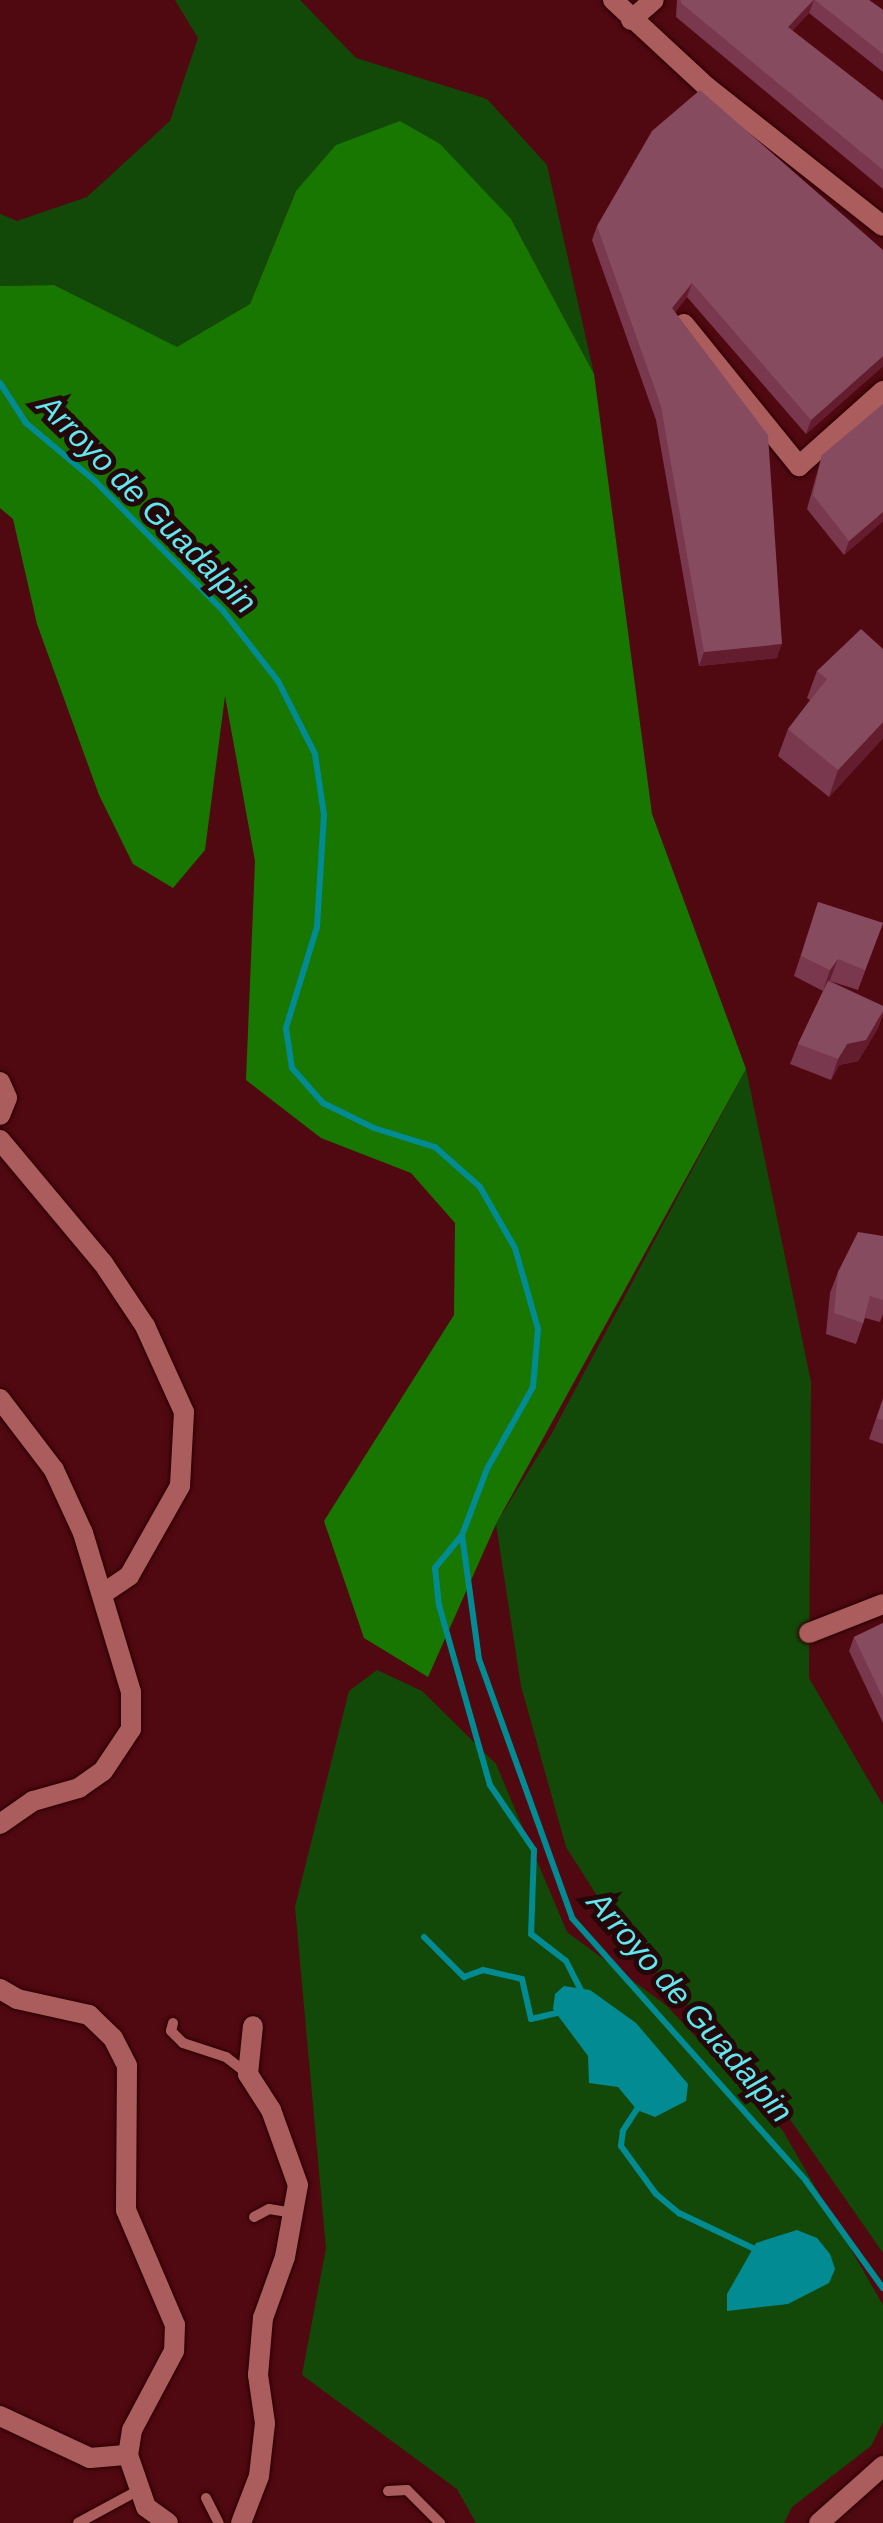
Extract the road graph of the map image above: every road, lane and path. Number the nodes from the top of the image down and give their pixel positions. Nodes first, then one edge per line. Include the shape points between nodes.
1 (612, 0) edge
2 (654, 0) edge
3 (632, 20) junction
4 (883, 226) edge
5 (684, 324) edge
6 (883, 391) edge
7 (0, 1082) edge
8 (0, 1116) edge
9 (0, 1140) edge
10 (0, 1399) edge
11 (105, 1592) junction
12 (883, 1604) edge
13 (809, 1633) dead end
14 (0, 1824) edge
15 (0, 1989) edge
16 (173, 2023) dead end
17 (253, 2026) dead end
18 (249, 2083) junction
19 (297, 2213) junction
20 (254, 2217) dead end
21 (0, 2416) edge
22 (128, 2455) junction
23 (883, 2466) edge
24 (137, 2491) junction
25 (388, 2491) dead end
26 (206, 2498) dead end
27 (81, 2523) edge
28 (168, 2523) edge
29 (219, 2523) edge
30 (241, 2523) edge
31 (440, 2523) edge
32 (819, 2523) edge

1 - 3 street
2 - 3 street
3 - 4 street
5 - 6 street via 799,466
7 - 8 street via 7,1098
9 - 11 street via 103,1262 145,1326 184,1412 180,1486 129,1576
10 - 11 street via 54,1470
11 - 14 street via 131,1692 131,1729 104,1771
12 - 13 street
15 - 22 street via 90,2015 113,2038 127,2066 126,2210 175,2325 174,2351 132,2430
16 - 18 lane via 183,2043 226,2056
17 - 18 street
18 - 19 street via 292,2158
19 - 20 lane via 277,2208
19 - 30 street via 263,2318 258,2375 265,2423 258,2476
21 - 22 street via 90,2458
22 - 24 street
23 - 32 street
24 - 27 lane
24 - 28 street
25 - 31 lane via 407,2490
26 - 29 lane

